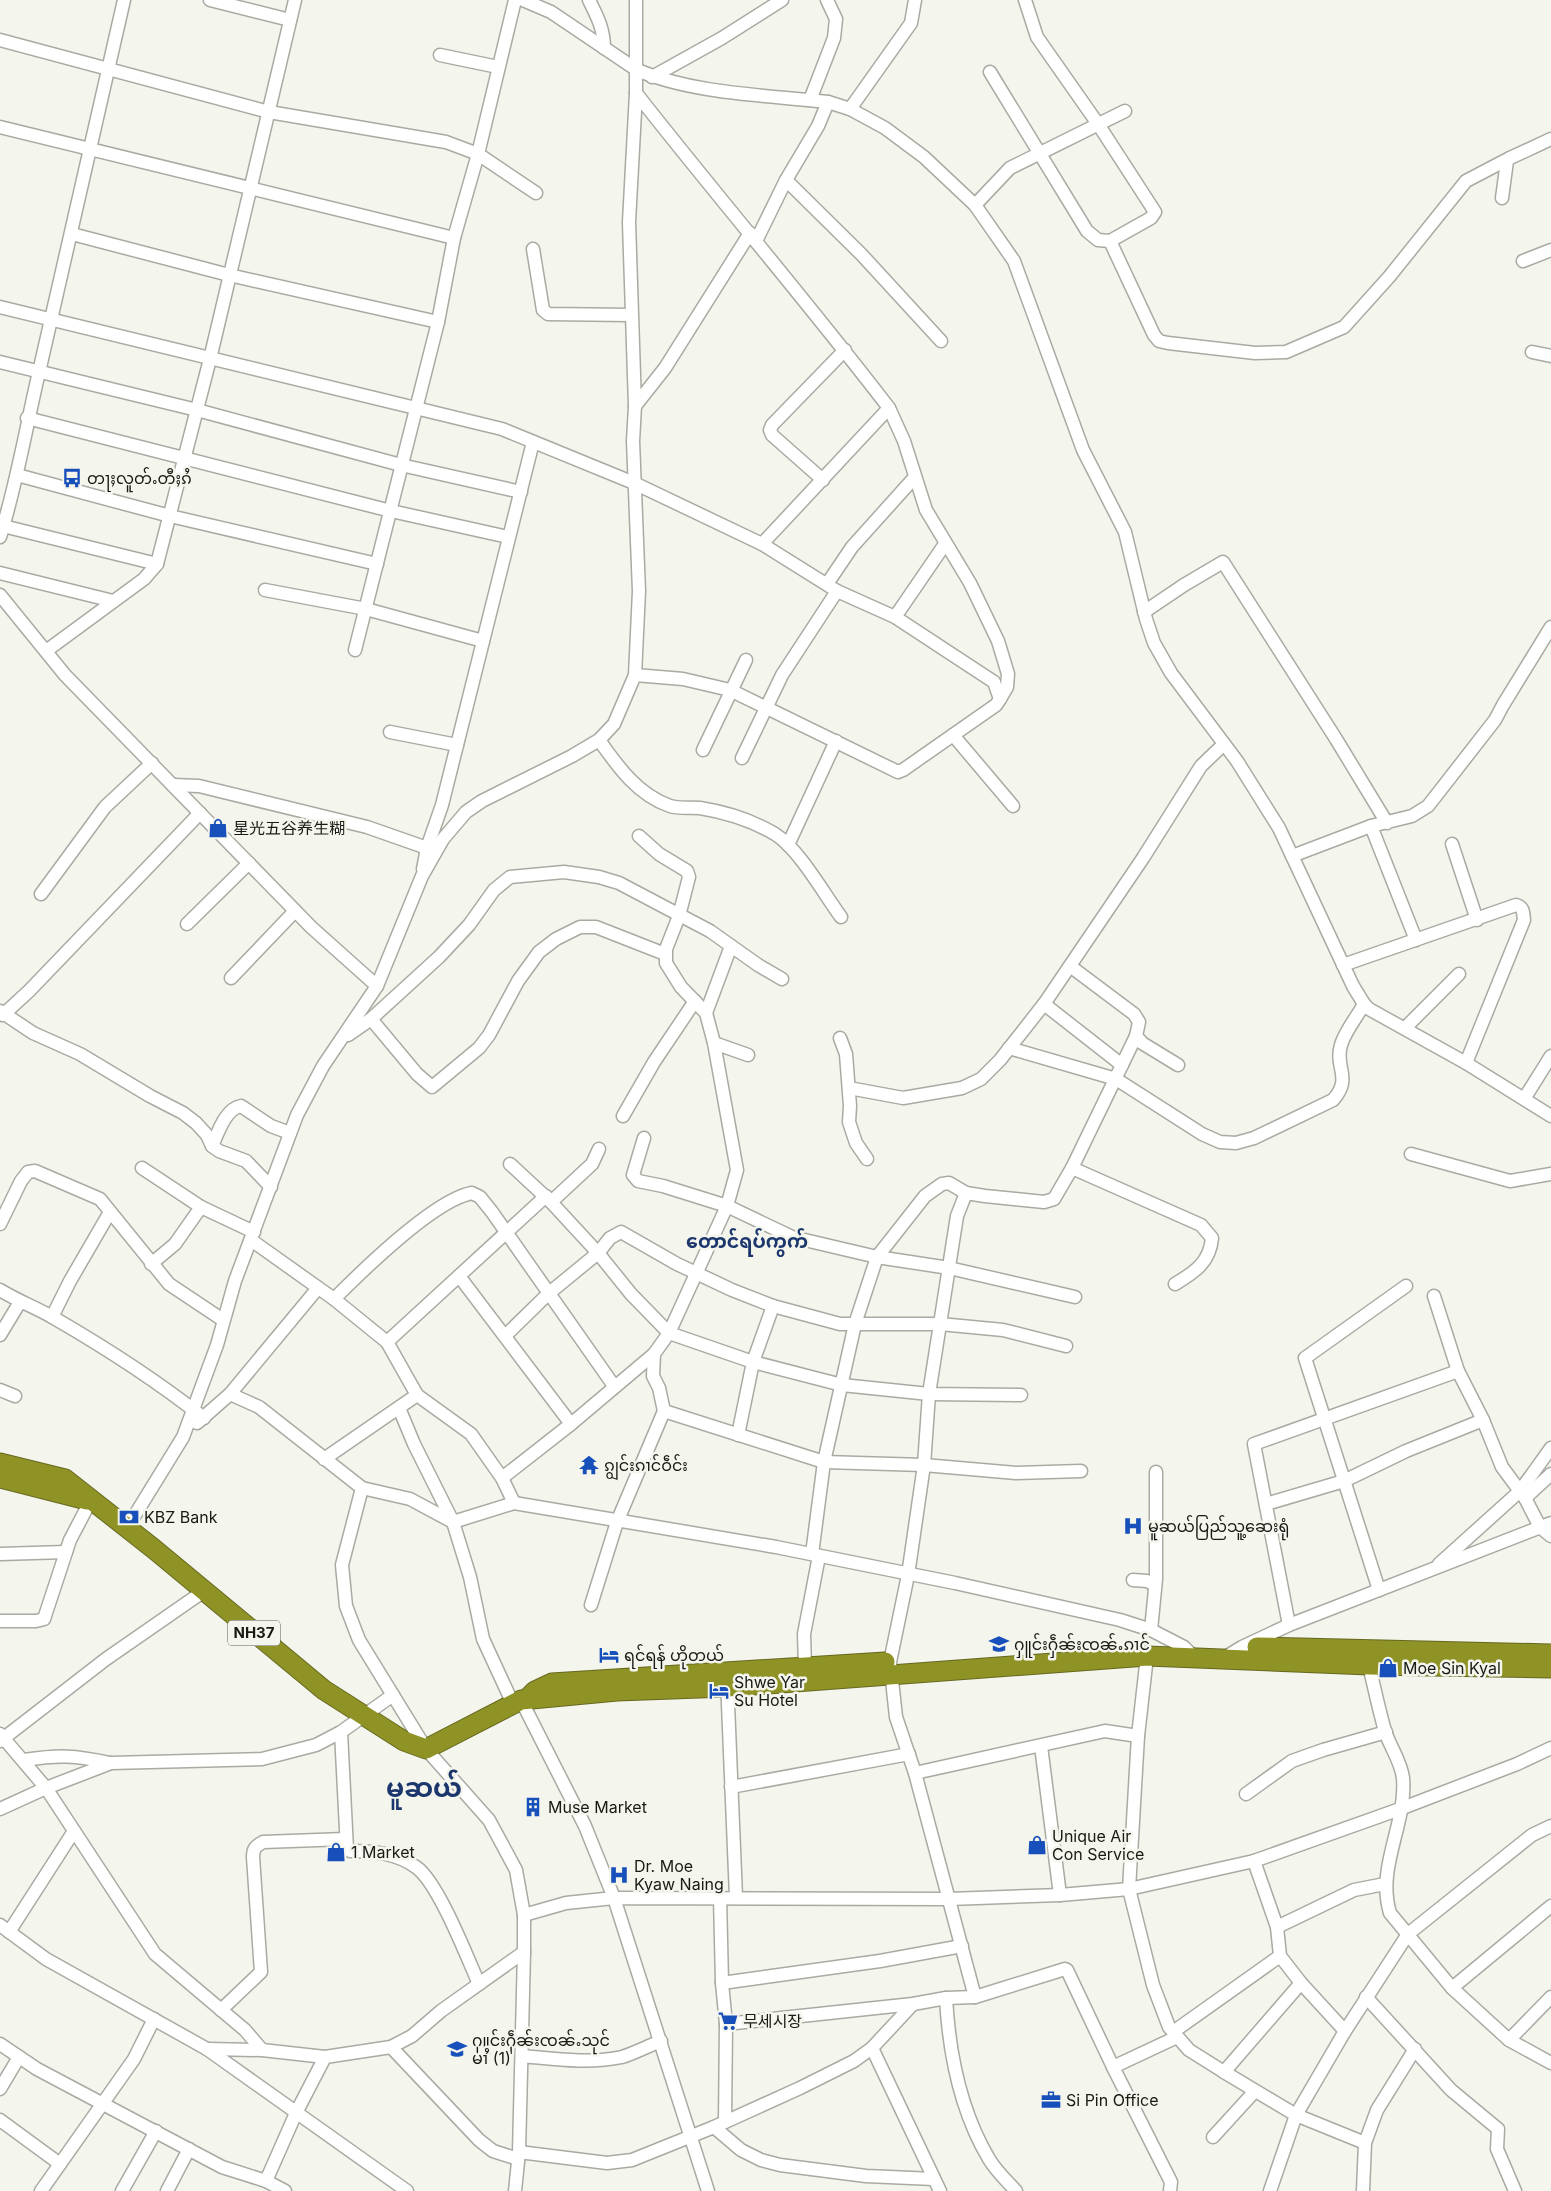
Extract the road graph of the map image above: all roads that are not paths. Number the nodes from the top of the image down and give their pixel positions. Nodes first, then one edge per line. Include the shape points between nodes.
1 (124, 0) edge
2 (210, 0) edge
3 (295, 0) edge
4 (515, 0) edge
5 (523, 0) edge
6 (589, 0) edge
7 (636, 0) edge
8 (782, 0) edge
9 (827, 0) edge
10 (915, 0) edge
11 (1025, 0) edge
12 (290, 20) junction
13 (0, 40) edge
14 (604, 48) junction
15 (440, 55) dead end
16 (498, 67) junction
17 (109, 68) junction
18 (637, 70) junction
19 (990, 72) dead end
20 (652, 77) junction
21 (636, 93) junction
22 (810, 100) junction
23 (828, 102) junction
24 (850, 109) junction
25 (1126, 111) dead end
26 (269, 112) junction
27 (1098, 124) junction
28 (0, 127) edge
29 (1551, 139) edge
30 (91, 149) junction
31 (1038, 152) junction
32 (478, 154) junction
33 (1510, 158) junction
34 (786, 180) junction
35 (250, 188) junction
36 (536, 193) dead end
37 (1502, 198) dead end
38 (975, 205) junction
39 (72, 234) junction
40 (753, 237) junction
41 (454, 238) junction
42 (1110, 240) junction
43 (533, 249) dead end
44 (1551, 250) edge
45 (1523, 261) dead end
46 (229, 275) junction
47 (0, 307) edge
48 (631, 315) junction
49 (52, 320) junction
50 (438, 322) junction
51 (941, 341) dead end
52 (845, 350) junction
53 (1532, 352) dead end
54 (1551, 356) edge
55 (210, 359) junction
56 (0, 362) edge
57 (39, 372) junction
58 (635, 406) junction
59 (889, 408) junction
60 (415, 409) junction
61 (197, 410) junction
62 (28, 418) junction
63 (533, 442) junction
64 (185, 458) junction
65 (402, 465) junction
66 (16, 475) junction
67 (914, 478) junction
68 (823, 480) junction
69 (634, 483) junction
70 (521, 492) junction
71 (391, 511) junction
72 (170, 516) junction
73 (2, 532) edge
74 (508, 537) junction
75 (762, 544) junction
76 (945, 544) junction
77 (157, 564) junction
78 (378, 564) junction
79 (0, 573) edge
80 (832, 587) junction
81 (265, 590) dead end
82 (0, 595) edge
83 (113, 601) junction
84 (366, 609) junction
85 (1144, 612) junction
86 (895, 617) junction
87 (1551, 626) edge
88 (483, 641) junction
89 (356, 650) dead end
90 (46, 651) junction
91 (746, 660) dead end
92 (635, 675) junction
93 (730, 690) junction
94 (1000, 698) junction
95 (766, 707) junction
96 (390, 732) dead end
97 (953, 735) junction
98 (598, 740) junction
99 (836, 741) junction
100 (1224, 744) junction
101 (457, 745) junction
102 (703, 750) dead end
103 (742, 758) dead end
104 (152, 763) junction
105 (174, 785) junction
106 (1013, 806) dead end
107 (200, 813) junction
108 (1387, 823) junction
109 (1371, 826) junction
110 (639, 836) dead end
111 (1452, 844) dead end
112 (788, 845) junction
113 (426, 848) junction
114 (1292, 856) junction
115 (249, 863) junction
116 (422, 876) junction
117 (41, 894) dead end
118 (295, 911) junction
119 (679, 916) junction
120 (841, 917) dead end
121 (1477, 920) junction
122 (187, 924) dead end
123 (1416, 940) junction
124 (732, 946) junction
125 (665, 954) junction
126 (1343, 965) junction
127 (1070, 966) junction
128 (1459, 974) dead end
129 (231, 978) dead end
130 (782, 979) dead end
131 (377, 986) junction
132 (695, 1001) junction
133 (1044, 1004) junction
134 (1364, 1004) junction
135 (2, 1013) edge
136 (706, 1013) junction
137 (372, 1019) junction
138 (1404, 1028) junction
139 (1136, 1036) junction
140 (840, 1038) dead end
141 (340, 1041) junction
142 (714, 1043) junction
143 (1010, 1048) junction
144 (748, 1055) dead end
145 (1551, 1056) edge
146 (1466, 1062) junction
147 (1122, 1065) junction
148 (1178, 1065) dead end
149 (1116, 1079) junction
150 (849, 1088) junction
151 (1524, 1099) junction
152 (623, 1116) dead end
153 (1551, 1116) edge
154 (290, 1133) junction
155 (644, 1138) dead end
156 (212, 1146) junction
157 (599, 1149) dead end
158 (1411, 1154) dead end
159 (867, 1159) dead end
160 (510, 1164) dead end
161 (142, 1168) dead end
162 (1072, 1168) junction
163 (1551, 1174) edge
164 (271, 1186) junction
165 (966, 1192) junction
166 (548, 1199) junction
167 (727, 1206) junction
168 (201, 1207) junction
169 (110, 1212) junction
170 (0, 1224) edge
171 (506, 1232) junction
172 (252, 1236) junction
173 (598, 1253) junction
174 (877, 1257) junction
175 (151, 1264) junction
176 (949, 1268) junction
177 (696, 1272) junction
178 (459, 1276) junction
179 (1176, 1284) dead end
180 (1406, 1286) dead end
181 (318, 1288) junction
182 (0, 1290) edge
183 (548, 1294) junction
184 (1434, 1296) dead end
185 (1075, 1297) dead end
186 (334, 1299) junction
187 (20, 1302) junction
188 (773, 1306) junction
189 (52, 1317) junction
190 (223, 1320) junction
191 (855, 1324) junction
192 (940, 1324) junction
193 (669, 1333) junction
194 (0, 1335) edge
195 (505, 1336) junction
196 (387, 1342) junction
197 (1066, 1346) dead end
198 (654, 1354) junction
199 (753, 1362) junction
200 (1458, 1371) junction
201 (842, 1385) junction
202 (614, 1386) junction
203 (0, 1390) edge
204 (230, 1394) junction
205 (928, 1394) junction
206 (417, 1395) junction
207 (1020, 1395) dead end
208 (15, 1396) dead end
209 (399, 1408) junction
210 (192, 1409) junction
211 (664, 1411) junction
212 (204, 1418) junction
213 (1324, 1419) junction
214 (1483, 1420) junction
215 (571, 1424) junction
216 (738, 1435) junction
217 (182, 1437) junction
218 (1551, 1448) edge
219 (324, 1459) junction
220 (824, 1462) junction
221 (0, 1463) edge
222 (924, 1464) junction
223 (1081, 1471) dead end
224 (1156, 1472) dead end
225 (1551, 1474) edge
226 (0, 1478) edge
227 (502, 1478) junction
228 (1344, 1481) junction
229 (362, 1488) junction
230 (1523, 1494) junction
231 (91, 1500) junction
232 (514, 1503) junction
233 (1266, 1504) junction
234 (453, 1522) junction
235 (617, 1522) junction
236 (1546, 1525) edge
237 (127, 1528) junction
238 (1551, 1536) edge
239 (66, 1552) junction
240 (0, 1554) edge
241 (816, 1555) junction
242 (1431, 1570) junction
243 (908, 1575) junction
244 (1133, 1580) dead end
245 (1156, 1585) junction
246 (1379, 1590) junction
247 (204, 1591) junction
248 (591, 1605) dead end
249 (0, 1621) edge
250 (1289, 1625) junction
251 (1151, 1630) junction
252 (1242, 1646) junction
253 (1189, 1652) junction
254 (1551, 1654) edge
255 (1147, 1656) junction
256 (1369, 1657) junction
257 (1224, 1658) junction
258 (806, 1667) junction
259 (1551, 1668) edge
260 (891, 1669) junction
261 (727, 1680) junction
262 (393, 1695) junction
263 (520, 1701) junction
264 (364, 1716) junction
265 (341, 1732) junction
266 (1386, 1732) junction
267 (1138, 1736) junction
268 (1, 1737) edge
269 (1041, 1746) junction
270 (1551, 1748) edge
271 (426, 1749) junction
272 (909, 1754) junction
273 (24, 1760) junction
274 (110, 1763) junction
275 (915, 1773) junction
276 (731, 1787) junction
277 (46, 1788) junction
278 (1246, 1794) dead end
279 (1400, 1809) junction
280 (0, 1810) edge
281 (1551, 1826) edge
282 (74, 1831) junction
283 (346, 1839) junction
284 (1254, 1861) junction
285 (1385, 1884) junction
286 (1129, 1889) junction
287 (1060, 1895) junction
288 (720, 1897) junction
289 (736, 1897) junction
290 (614, 1898) junction
291 (949, 1899) junction
292 (1551, 1906) edge
293 (524, 1915) junction
294 (1277, 1927) junction
295 (4, 1928) edge
296 (1408, 1934) junction
297 (962, 1946) junction
298 (524, 1952) junction
299 (1280, 1956) junction
300 (1302, 1983) junction
301 (479, 1984) junction
302 (722, 1984) junction
303 (1452, 1988) junction
304 (1366, 1997) junction
305 (1551, 1997) edge
306 (946, 1998) junction
307 (975, 1998) junction
308 (913, 2004) junction
309 (220, 2010) junction
310 (154, 2019) junction
311 (726, 2024) junction
312 (1345, 2031) junction
313 (1175, 2034) junction
314 (1509, 2040) junction
315 (661, 2041) junction
316 (0, 2044) edge
317 (391, 2047) junction
318 (872, 2048) junction
319 (207, 2049) junction
320 (1415, 2049) junction
321 (262, 2050) junction
322 (522, 2056) junction
323 (19, 2057) junction
324 (325, 2057) junction
325 (1551, 2063) edge
326 (1113, 2067) junction
327 (1224, 2072) junction
328 (0, 2089) edge
329 (1255, 2091) junction
330 (103, 2103) junction
331 (296, 2113) junction
332 (1296, 2115) junction
333 (0, 2120) edge
334 (719, 2125) junction
335 (156, 2131) junction
336 (691, 2136) junction
337 (1213, 2136) dead end
338 (1365, 2143) junction
339 (189, 2149) junction
340 (519, 2155) junction
341 (60, 2164) junction
342 (934, 2179) junction
343 (266, 2181) junction
344 (41, 2191) edge
345 (122, 2191) edge
346 (167, 2191) edge
347 (285, 2191) edge
348 (407, 2191) edge
349 (515, 2191) edge
350 (708, 2191) edge
351 (940, 2191) edge
352 (1016, 2191) edge
353 (1170, 2191) edge
354 (1270, 2191) edge
355 (1363, 2191) edge
356 (1515, 2191) edge

1 - 17 street
2 - 12 street
3 - 12 street
4 - 16 street
5 - 14 street via 551,12
6 - 14 street via 601,23
7 - 18 street
8 - 20 street
9 - 22 street via 836,19 834,38
10 - 24 street via 911,23
11 - 27 street via 1037,37
12 - 26 street
13 - 17 street
14 - 18 street
15 - 16 street
16 - 32 street
17 - 26 street
17 - 30 street
18 - 20 street
18 - 21 street
19 - 31 street
20 - 22 street via 683,86
21 - 40 street
21 - 48 street via 629,222
22 - 23 street
23 - 24 street
23 - 34 street via 818,126
24 - 38 street via 885,128 924,157
25 - 27 street
26 - 32 street via 446,142
26 - 35 street
27 - 31 street
27 - 42 street via 1155,212 1151,218
28 - 30 street
29 - 33 street
30 - 35 street
30 - 39 street
31 - 38 street via 1010,168
31 - 42 street via 1087,231 1098,240
32 - 36 street
32 - 41 street
33 - 37 street via 1505,168
33 - 42 street via 1466,181 1344,327 1286,352 1255,353 1160,342
34 - 40 street
34 - 51 street via 861,254
35 - 41 street
35 - 46 street
38 - 85 street via 1014,261 1083,450 1124,532
39 - 46 street
39 - 49 street
40 - 52 street
40 - 58 street via 665,368
41 - 50 street
43 - 48 street via 543,310 548,314
44 - 45 street
46 - 50 street
46 - 55 street
47 - 49 street
48 - 58 street
49 - 55 street
49 - 57 street
50 - 60 street
52 - 59 street
52 - 68 street via 770,430
53 - 54 street
55 - 60 street
55 - 61 street
56 - 57 street
57 - 61 street
57 - 62 street
58 - 69 street
59 - 67 street via 904,441
59 - 68 street
60 - 63 street via 502,429
60 - 65 street
61 - 64 street
61 - 65 street
62 - 64 street
62 - 66 street
63 - 69 street
63 - 70 street
64 - 71 street
64 - 72 street
65 - 70 street
65 - 71 street
66 - 72 street
66 - 73 street
67 - 76 street via 926,510
67 - 80 street via 852,547
68 - 75 street
69 - 75 street
69 - 92 street via 639,591
70 - 74 street
71 - 74 street
71 - 78 street
72 - 77 street
72 - 78 street
73 - 77 street
74 - 88 street
75 - 80 street
76 - 86 street
76 - 94 street via 970,583 998,641 1008,674 1007,687
77 - 83 street via 144,579
78 - 84 street
79 - 83 street
80 - 86 street
80 - 95 street
81 - 84 street
82 - 90 street
83 - 90 street
84 - 88 street
84 - 89 street
85 - 100 street via 1154,643 1171,673
85 - 108 street via 1184,584 1224,562
86 - 94 street via 994,682
87 - 108 street via 1496,720 1428,806 1412,816
88 - 101 street
90 - 104 street via 65,675
91 - 93 street
92 - 93 street via 683,679
92 - 98 street via 614,724
93 - 95 street
93 - 102 street
94 - 97 street via 996,705
95 - 99 street
95 - 103 street
96 - 101 street
97 - 99 street via 898,772
97 - 106 street
98 - 112 street via 623,774 645,792 671,806 725,812 775,834
98 - 116 street via 466,812 443,839
99 - 112 street
100 - 114 street via 1279,828
100 - 127 street via 1201,766
101 - 113 street via 442,805
104 - 105 street
104 - 117 street via 105,807
105 - 107 street
105 - 113 street via 199,786 367,827
107 - 115 street
107 - 135 street via 35,985
108 - 109 street
109 - 114 street
109 - 123 street
110 - 119 street via 659,854 687,871 689,881
111 - 121 street
112 - 120 street
113 - 116 street
114 - 126 street
115 - 118 street
115 - 122 street
116 - 131 street
118 - 129 street
118 - 131 street
119 - 124 street
119 - 125 street
119 - 137 street via 619,883 599,877 564,872 510,877 494,890 469,925 439,957
121 - 123 street
121 - 146 street via 1516,905 1523,910 1524,920
123 - 126 street
124 - 130 street
124 - 136 street
125 - 132 street via 670,972
125 - 137 street via 596,927 580,928 556,939 538,952 479,1048 432,1087 417,1074
126 - 134 street
127 - 133 street
127 - 139 street via 1134,1014 1139,1022
128 - 138 street
131 - 141 street
132 - 136 street
132 - 152 street
133 - 143 street
133 - 147 street
134 - 138 street
134 - 149 street via 1341,1044 1339,1066 1344,1075 1341,1091 1333,1100 1254,1138 1236,1143 1220,1142
135 - 156 street via 33,1034 80,1054 183,1113 207,1135
136 - 142 street
137 - 141 street
138 - 146 street
139 - 147 street
139 - 148 street
140 - 150 street via 846,1054
141 - 154 street via 301,1106
142 - 144 street
142 - 167 street via 737,1170
143 - 149 street
143 - 150 street via 981,1079 962,1088 903,1098
145 - 151 street
146 - 151 street
147 - 149 street
149 - 162 street
150 - 159 street via 849,1122 856,1143
151 - 153 street
154 - 156 street via 271,1126 241,1106 230,1112
154 - 164 street
155 - 167 street via 633,1175 635,1179
156 - 164 street via 246,1161
157 - 166 street via 592,1164
158 - 163 street via 1510,1180
160 - 166 street
161 - 168 street
162 - 165 street via 1054,1199 1044,1202
162 - 179 street via 1201,1225 1212,1238 1210,1252
164 - 172 street
165 - 174 street via 949,1183 937,1187
165 - 176 street via 956,1216
166 - 171 street
166 - 173 street
167 - 174 street via 792,1237
167 - 177 street
168 - 172 street
168 - 175 street via 174,1244
169 - 170 street via 100,1199 35,1171 28,1172 21,1181
169 - 175 street
169 - 189 street
171 - 178 street
171 - 183 street
171 - 186 street via 480,1197 465,1194 427,1217
172 - 181 street
172 - 190 street
173 - 177 street via 610,1238 620,1232
173 - 183 street
173 - 193 street via 631,1294
174 - 176 street
174 - 191 street
175 - 190 street via 169,1284
176 - 185 street
176 - 192 street
177 - 188 street
177 - 193 street
178 - 195 street
178 - 196 street
180 - 213 street via 1304,1358
181 - 186 street
181 - 204 street
182 - 187 street
183 - 195 street
183 - 202 street
184 - 200 street
186 - 196 street
187 - 189 street
187 - 194 street
188 - 191 street via 840,1324
188 - 199 street
189 - 210 street via 134,1367
190 - 210 street via 217,1345
191 - 192 street
191 - 201 street
192 - 197 street via 1004,1330
192 - 205 street
193 - 198 street
193 - 199 street
195 - 215 street
196 - 206 street
198 - 202 street
198 - 211 street via 653,1376 660,1388
199 - 201 street
199 - 216 street
200 - 213 street
200 - 214 street
201 - 205 street
201 - 220 street
202 - 215 street
203 - 208 street
204 - 212 street
204 - 219 street via 259,1407
205 - 207 street
205 - 222 street
206 - 209 street
206 - 227 street via 471,1434
209 - 219 street
209 - 234 street
210 - 212 street
210 - 217 street
211 - 216 street
211 - 235 street
212 - 217 street
213 - 228 street
213 - 233 street via 1254,1444
214 - 228 street
214 - 230 street via 1502,1467
215 - 227 street
216 - 220 street
217 - 237 street
218 - 230 street
219 - 229 street
220 - 222 street
220 - 241 street
221 - 231 highway, NH37 via 65,1479
222 - 223 street via 1016,1473
222 - 243 street
224 - 245 street
225 - 230 street
226 - 231 highway, NH37
227 - 232 street
228 - 233 street
228 - 246 street
229 - 234 street via 410,1499
229 - 262 street via 342,1565 346,1606 359,1640
230 - 236 street
230 - 242 street
231 - 237 highway, NH37
231 - 239 street
232 - 234 street
232 - 235 street
233 - 250 street
234 - 263 street via 470,1577 483,1639
235 - 241 street
235 - 248 street
236 - 238 street
236 - 242 street
237 - 247 highway, NH37
239 - 240 street
239 - 249 street via 44,1619
241 - 243 street
241 - 258 street via 804,1634
242 - 246 street
243 - 251 street via 1120,1620
243 - 260 street
244 - 245 street
245 - 251 street
246 - 250 street
247 - 264 highway, NH37 via 324,1690
247 - 268 street
250 - 252 street
251 - 253 street
252 - 253 highway
252 - 256 highway
252 - 257 street
253 - 255 highway
253 - 257 highway
253 - 260 highway via 1148,1644
254 - 256 highway
255 - 260 highway
255 - 267 street
256 - 257 highway
256 - 259 highway
256 - 266 street
258 - 260 highway
258 - 261 highway
260 - 261 highway
260 - 272 street via 896,1717
261 - 263 highway
261 - 276 street
262 - 264 street
262 - 271 street
263 - 271 highway
263 - 290 street via 585,1826
264 - 265 street
264 - 271 highway, NH37 via 404,1741
265 - 274 street via 316,1745 262,1759
265 - 283 street
266 - 278 street via 1292,1760
266 - 279 street via 1403,1779
267 - 269 street via 1105,1731
267 - 286 street
268 - 273 street
269 - 275 street
269 - 287 street
270 - 279 street
271 - 293 street via 489,1820 516,1870
272 - 275 street
272 - 276 street
273 - 274 street via 56,1755
273 - 277 street
274 - 277 street
275 - 291 street
276 - 289 street
277 - 280 street
277 - 282 street
279 - 284 street
279 - 285 street
281 - 296 street via 1532,1835
282 - 295 street
282 - 309 street via 155,1954
283 - 301 street via 350,1851 394,1855 417,1867 436,1890
283 - 309 street via 263,1842 253,1850 261,1972
284 - 286 street
284 - 294 street
285 - 294 street via 1354,1890
285 - 296 street via 1390,1912
286 - 287 street
286 - 313 street via 1152,1985
287 - 291 street
288 - 289 street
288 - 290 street
288 - 302 street
289 - 291 street
290 - 293 street via 566,1903
290 - 315 street
291 - 297 street
292 - 303 street
293 - 298 street
294 - 299 street
295 - 310 street via 46,1959
296 - 303 street
296 - 304 street
297 - 302 street
297 - 307 street
298 - 301 street
298 - 322 street
299 - 300 street
299 - 313 street
300 - 312 street
300 - 327 street
301 - 317 street via 412,2036
302 - 311 street
303 - 314 street
304 - 312 street
304 - 320 street
305 - 314 street
306 - 307 street
306 - 308 street
306 - 352 street via 948,2033 972,2124 990,2160
307 - 326 street via 1063,1968 1068,1970
308 - 311 street
308 - 318 street
309 - 321 street via 245,2030
310 - 319 street
310 - 330 street via 134,2059
311 - 334 street
312 - 332 street
313 - 326 street
313 - 327 street via 1189,2050
314 - 325 street
315 - 322 street via 623,2056 599,2060
315 - 336 street
316 - 323 street
317 - 324 street
317 - 340 street via 493,2151
318 - 334 street via 854,2061
318 - 342 street
319 - 321 street
319 - 331 street
320 - 338 street via 1377,2110
320 - 356 street via 1451,2090 1498,2129 1497,2149
321 - 324 street
322 - 340 street
323 - 328 street
323 - 330 street
324 - 331 street
326 - 353 street via 1171,2182
327 - 329 street
329 - 332 street
329 - 337 street
330 - 335 street
330 - 341 street
331 - 343 street
331 - 348 street
332 - 338 street
332 - 354 street
333 - 341 street
334 - 336 street
334 - 342 street via 741,2150 760,2160 866,2176
335 - 339 street
335 - 345 street
336 - 340 street via 632,2160 607,2163
336 - 350 street
338 - 355 street
339 - 343 street via 222,2167
339 - 346 street
340 - 349 street
341 - 344 street
342 - 351 street
343 - 347 street

